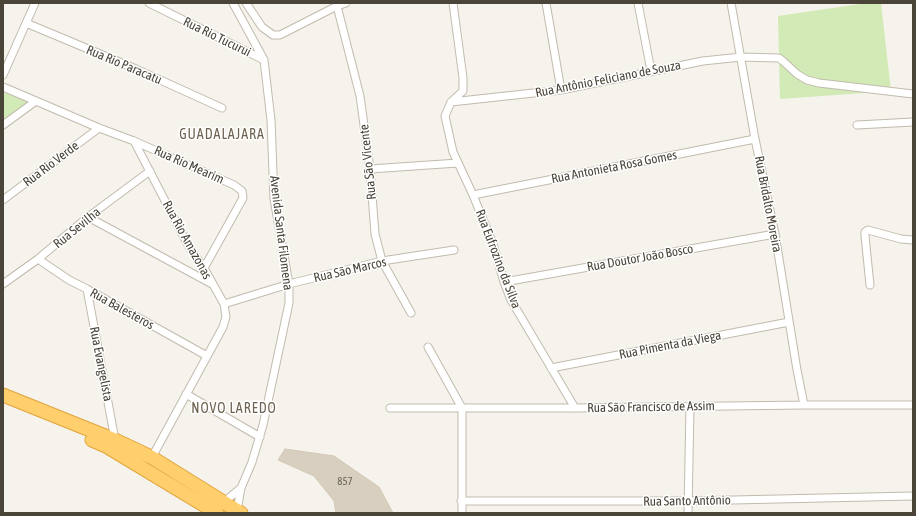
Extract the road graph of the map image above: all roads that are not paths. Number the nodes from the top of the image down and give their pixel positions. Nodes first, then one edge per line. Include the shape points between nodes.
1 (35, 3) edge
2 (148, 3) edge
3 (233, 3) edge
4 (246, 3) edge
5 (346, 3) edge
6 (453, 3) edge
7 (546, 3) edge
8 (638, 3) edge
9 (731, 3) edge
10 (337, 6) junction
11 (26, 23) junction
12 (741, 57) junction
13 (264, 60) junction
14 (651, 71) junction
15 (3, 75) edge
16 (3, 87) edge
17 (561, 90) junction
18 (913, 94) edge
19 (36, 101) junction
20 (452, 102) junction
21 (222, 108) dead end
22 (913, 122) edge
23 (3, 125) edge
24 (857, 125) dead end
25 (99, 128) junction
26 (755, 139) junction
27 (134, 141) junction
28 (458, 163) junction
29 (370, 169) junction
30 (150, 171) junction
31 (473, 195) junction
32 (3, 200) edge
33 (88, 217) junction
34 (775, 234) junction
35 (913, 240) edge
36 (454, 250) dead end
37 (38, 259) junction
38 (382, 261) junction
39 (204, 268) junction
40 (504, 282) junction
41 (3, 284) edge
42 (212, 284) junction
43 (289, 284) junction
44 (870, 285) dead end
45 (87, 289) junction
46 (224, 304) junction
47 (411, 313) dead end
48 (789, 322) junction
49 (428, 347) dead end
50 (207, 356) junction
51 (551, 368) junction
52 (186, 394) junction
53 (3, 395) edge
54 (3, 404) edge
55 (804, 404) junction
56 (913, 405) edge
57 (690, 406) junction
58 (390, 408) dead end
59 (462, 408) junction
60 (575, 408) junction
61 (260, 438) junction
62 (115, 440) junction
63 (152, 457) junction
64 (147, 470) junction
65 (241, 488) junction
66 (913, 496) edge
67 (461, 501) junction
68 (688, 501) junction
69 (220, 508) edge
70 (239, 512) edge
71 (462, 513) edge
72 (688, 513) edge

1 - 11 street
2 - 13 street, Rua Rio Tucurui
3 - 13 street, Avenida Santa Filomena
4 - 10 street via 262,27 273,35 280,35
5 - 10 street
6 - 20 street, Rua Eufrozino da Silva via 463,91
7 - 17 street
8 - 14 street
9 - 12 street, Rua Bridalto Moreira
10 - 29 street, Rua São Vicente via 360,96
11 - 15 street
11 - 21 street, Rua Rio Paracatu
12 - 14 street, Rua Antônio Feliciano de Souza
12 - 18 street, Rua Antônio Feliciano de Souza via 778,58 807,80 819,83
12 - 26 street, Rua Bridalto Moreira
13 - 43 street, Avenida Santa Filomena via 271,120 274,199
14 - 17 street, Rua Antônio Feliciano de Souza
16 - 19 street
17 - 20 street, Rua Antônio Feliciano de Souza
19 - 23 street
19 - 25 street
20 - 28 street, Rua Eufrozino da Silva via 445,116
22 - 24 street
25 - 27 street
25 - 32 street, Rua Rio Verde
26 - 31 street, Rua Antonieta Rosa Gomes
26 - 34 street, Rua Bridalto Moreira
27 - 30 street, Rua Rio Amazonas
27 - 39 street, Rua Rio Mearim via 234,185 242,192 240,204
28 - 29 street
28 - 31 street, Rua Eufrozino da Silva
29 - 38 street, Rua São Vicente via 375,234
30 - 33 street, Rua Sevilha
30 - 39 street, Rua Rio Amazonas via 188,245
31 - 40 street, Rua Eufrozino da Silva
33 - 37 street, Rua Sevilha
33 - 42 street
34 - 40 street, Rua Doutor João Bosco
34 - 48 street, Rua Bridalto Moreira
35 - 44 street via 868,230 865,232
36 - 38 street, Rua São Marcos
37 - 41 street, Rua Sevilha
37 - 45 street, Rua Balesteros
38 - 43 street, Rua São Marcos
38 - 47 street, Rua São Vicente
39 - 42 street, Rua Rio Amazonas
40 - 51 street, Rua Eufrozino da Silva via 511,300
42 - 46 street, Rua Rio Amazonas
43 - 46 street, Rua São Marcos
43 - 61 street, Avenida Santa Filomena via 289,303
45 - 50 street, Rua Balesteros
45 - 62 street, Rua Evangelista
46 - 50 street, Rua Rio Amazonas via 224,327
48 - 51 street, Rua Pimenta da Viega
48 - 55 street, Rua Bridalto Moreira
49 - 59 street
50 - 52 street, Rua Rio Amazonas
51 - 60 street, Rua Eufrozino da Silva
52 - 61 street
52 - 63 street, Rua Rio Amazonas
53 - 62 highway
54 - 64 highway via 106,446
55 - 56 street, Rua São Francisco de Assim
55 - 57 street, Rua São Francisco de Assim
57 - 60 street, Rua São Francisco de Assim
57 - 68 street
58 - 59 street, Rua São Francisco de Assim
59 - 60 street, Rua São Francisco de Assim
59 - 67 street
61 - 65 street, Avenida Santa Filomena
62 - 63 highway
63 - 64 street, Rua Rio Amazonas
63 - 69 highway
64 - 69 highway
65 - 69 street, Avenida Santa Filomena
65 - 70 street, Avenida Santa Filomena
66 - 68 street, Rua Santo Antônio
67 - 68 street, Rua Santo Antônio
67 - 71 street
68 - 72 street
69 - 70 highway

